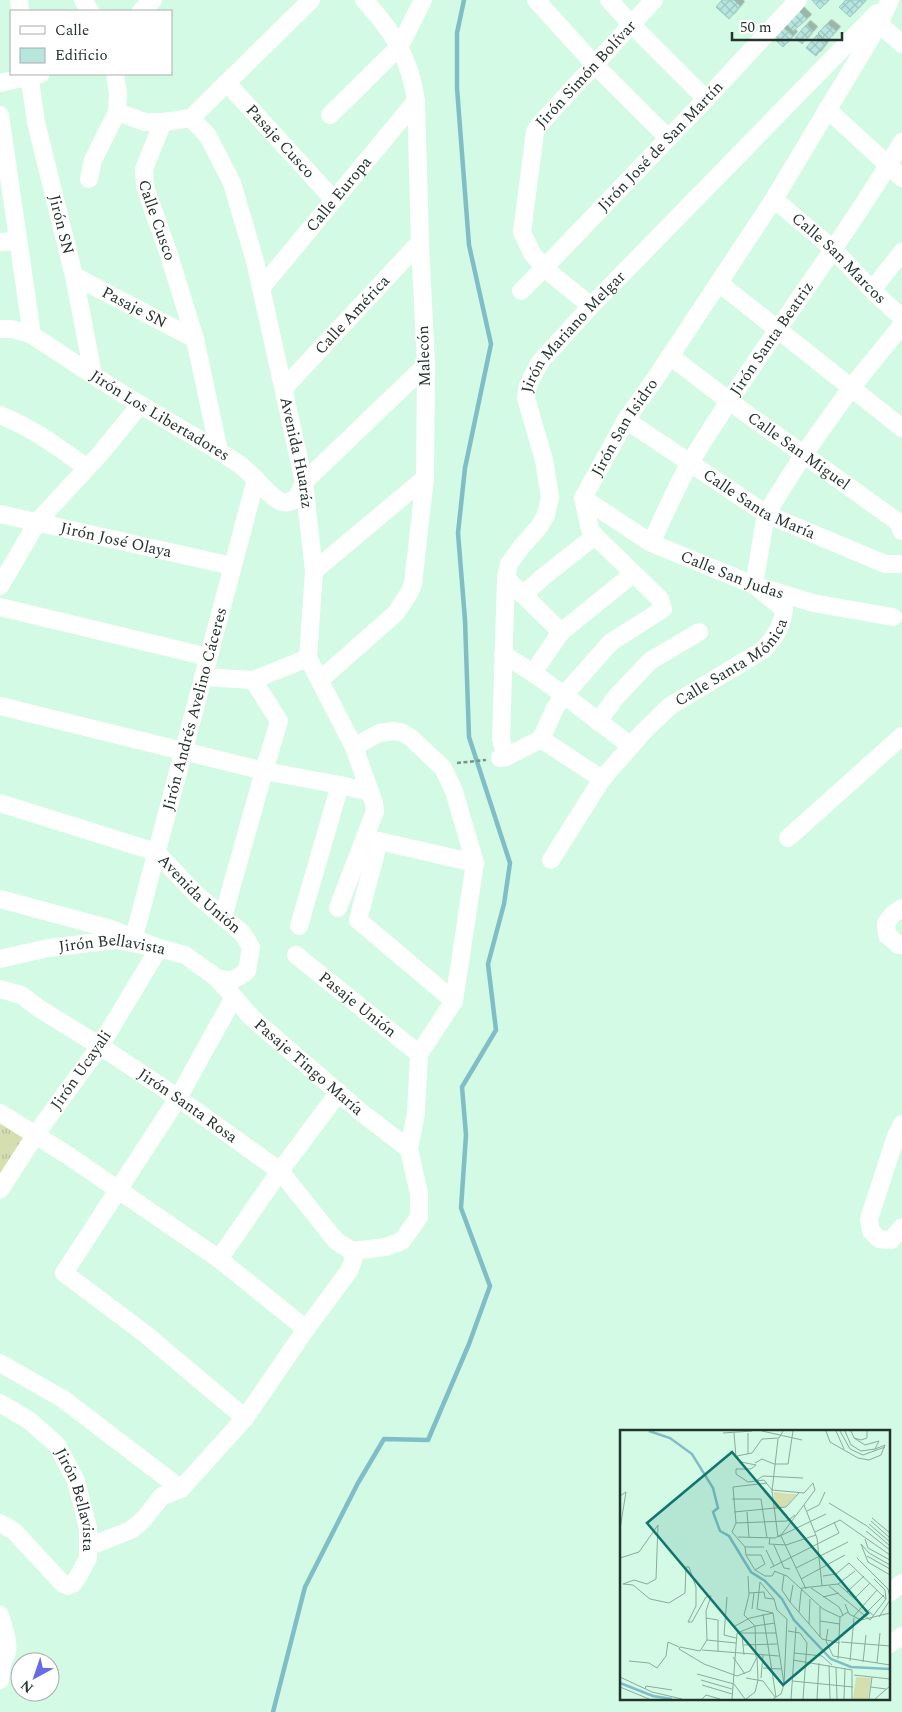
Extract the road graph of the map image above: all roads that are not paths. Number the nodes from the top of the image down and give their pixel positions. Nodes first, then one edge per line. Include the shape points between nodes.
1 (153, 0) edge
2 (311, 0) edge
3 (364, 0) edge
4 (423, 0) edge
5 (536, 0) edge
6 (609, 0) edge
7 (654, 0) edge
8 (798, 0) edge
9 (890, 0) edge
10 (142, 10) edge
11 (631, 24) junction
12 (879, 24) junction
13 (902, 44) edge
14 (400, 46) junction
15 (595, 65) junction
16 (33, 75) edge
17 (115, 75) edge
18 (0, 83) edge
19 (227, 83) junction
20 (706, 99) junction
21 (416, 100) junction
22 (827, 109) junction
23 (117, 112) junction
24 (0, 115) edge
25 (330, 115) dead end
26 (191, 118) junction
27 (164, 122) junction
28 (668, 138) junction
29 (902, 142) edge
30 (3, 162) edge
31 (888, 165) junction
32 (902, 178) edge
33 (89, 179) dead end
34 (774, 199) junction
35 (334, 200) junction
36 (18, 241) junction
37 (0, 242) edge
38 (420, 242) junction
39 (832, 249) junction
40 (902, 252) edge
41 (544, 268) junction
42 (74, 276) junction
43 (719, 283) junction
44 (261, 288) junction
45 (520, 290) dead end
46 (872, 290) junction
47 (591, 306) junction
48 (902, 318) edge
49 (902, 325) edge
50 (0, 329) edge
51 (778, 330) junction
52 (32, 335) junction
53 (194, 339) junction
54 (670, 356) junction
55 (426, 365) junction
56 (93, 374) junction
57 (284, 388) junction
58 (851, 388) junction
59 (729, 401) junction
60 (140, 405) junction
61 (0, 415) edge
62 (626, 420) junction
63 (902, 428) edge
64 (220, 451) junction
65 (804, 454) junction
66 (690, 463) junction
67 (87, 468) junction
68 (425, 478) junction
69 (256, 479) junction
70 (304, 482) junction
71 (583, 498) junction
72 (0, 514) edge
73 (766, 514) junction
74 (38, 521) junction
75 (901, 523) edge
76 (595, 536) junction
77 (651, 543) junction
78 (902, 564) edge
79 (232, 566) junction
80 (314, 571) junction
81 (633, 574) junction
82 (506, 578) junction
83 (754, 585) junction
84 (0, 586) edge
85 (523, 595) junction
86 (0, 607) edge
87 (893, 617) dead end
88 (560, 632) junction
89 (699, 632) dead end
90 (503, 654) junction
91 (208, 657) junction
92 (308, 658) junction
93 (533, 674) junction
94 (203, 677) junction
95 (253, 680) junction
96 (320, 680) junction
97 (564, 695) junction
98 (0, 706) edge
99 (598, 722) junction
100 (902, 736) edge
101 (541, 739) junction
102 (354, 746) junction
103 (631, 746) junction
104 (183, 751) junction
105 (264, 772) junction
106 (602, 779) junction
107 (340, 785) junction
108 (370, 792) junction
109 (0, 803) edge
110 (788, 838) dead end
111 (156, 852) junction
112 (551, 860) dead end
113 (475, 863) junction
114 (0, 899) edge
115 (338, 908) dead end
116 (902, 908) edge
117 (223, 917) junction
118 (298, 926) dead end
119 (134, 937) junction
120 (902, 945) edge
121 (160, 948) junction
122 (296, 955) dead end
123 (0, 959) edge
124 (216, 978) junction
125 (0, 989) edge
126 (234, 997) junction
127 (454, 1001) junction
128 (100, 1046) junction
129 (419, 1054) junction
130 (339, 1092) junction
131 (178, 1098) junction
132 (0, 1113) edge
133 (902, 1124) edge
134 (36, 1134) junction
135 (409, 1150) junction
136 (280, 1171) junction
137 (0, 1190) edge
138 (118, 1191) junction
139 (902, 1227) edge
140 (352, 1251) junction
141 (220, 1259) junction
142 (306, 1329) junction
143 (0, 1363) edge
144 (1, 1403) edge
145 (245, 1418) junction
146 (181, 1489) junction
147 (0, 1523) edge
148 (88, 1547) junction
149 (902, 1583) edge
150 (890, 1592) edge
151 (0, 1615) edge
152 (902, 1636) edge
153 (890, 1644) edge
154 (2, 1660) edge
155 (0, 1680) edge

1 - 10 street
2 - 19 street
3 - 14 street, Malecón
4 - 14 street
5 - 15 street
6 - 11 street
7 - 11 street, Jirón Simón Bolívar
8 - 20 street, Jirón José de San Martín
9 - 12 street, Jirón San Isidro
9 - 47 street, Jirón Mariano Melgar
11 - 15 street, Jirón Simón Bolívar
11 - 20 street
12 - 13 street
12 - 22 street, Jirón San Isidro
14 - 21 street, Malecón via 413,80
14 - 25 street
15 - 28 street
15 - 41 street, Jirón Simón Bolívar via 535,132 522,232
16 - 18 street
16 - 42 street, Jirón SN via 36,122
17 - 23 street
19 - 26 street
19 - 35 street, Pasaje Cusco
20 - 28 street, Jirón José de San Martín
21 - 35 street, Calle Europa
21 - 38 street, Malecón
22 - 31 street
22 - 34 street, Jirón San Isidro
23 - 27 street via 145,122
23 - 33 street via 93,160
24 - 30 street
26 - 27 street
26 - 44 street, Avenida Huaráz via 208,136 232,183
27 - 53 street, Calle Cusco via 144,169 145,187
28 - 41 street, Jirón José de San Martín
29 - 31 street, Jirón Santa Beatriz
30 - 36 street
31 - 32 street
31 - 39 street, Jirón Santa Beatriz
34 - 39 street, Calle San Marcos
34 - 43 street, Jirón San Isidro
35 - 44 street, Calle Europa
36 - 37 street
36 - 52 street
38 - 55 street, Malecón
38 - 57 street, Calle América
39 - 46 street, Calle San Marcos
39 - 51 street, Jirón Santa Beatriz
40 - 46 street
41 - 45 street, Jirón José de San Martín
41 - 47 street, Jirón Simón Bolívar
42 - 53 street, Pasaje SN
42 - 56 street, Jirón SN
43 - 51 street
43 - 54 street, Jirón San Isidro
44 - 57 street, Avenida Huaráz
46 - 48 street, Calle San Marcos
47 - 82 street, Jirón Mariano Melgar via 540,362 528,385 526,398 544,460 550,497 546,515 509,564
49 - 58 street
50 - 52 street, Jirón Los Libertadores
51 - 58 street
51 - 59 street, Jirón Santa Beatriz
52 - 56 street, Jirón Los Libertadores
53 - 64 street, Calle Cusco
54 - 59 street, Calle San Miguel
54 - 62 street, Jirón San Isidro
55 - 68 street, Malecón
55 - 70 street
56 - 60 street, Jirón Los Libertadores
57 - 70 street, Avenida Huaráz
58 - 63 street
58 - 65 street
59 - 65 street, Calle San Miguel
59 - 66 street, Jirón Santa Beatriz
60 - 64 street, Jirón Los Libertadores
60 - 67 street
61 - 67 street via 21,423
62 - 66 street, Calle Santa María
62 - 71 street, Jirón San Isidro
64 - 69 street, Jirón Los Libertadores
65 - 73 street
65 - 75 street, Calle San Miguel
66 - 73 street, Calle Santa María
66 - 77 street, Jirón Santa Beatriz
67 - 74 street
68 - 80 street
68 - 96 street, Malecón via 413,584 409,594 396,613
69 - 70 street, Jirón Los Libertadores via 283,502 299,496
69 - 79 street, Jirón Andrés Avelino Cáceres
70 - 80 street, Avenida Huaráz
71 - 76 street via 590,529
71 - 77 street, Calle San Judas
72 - 74 street, Jirón José Olaya
73 - 78 street, Calle Santa María via 885,564
73 - 83 street
74 - 79 street, Jirón José Olaya
74 - 84 street
76 - 81 street
76 - 85 street
77 - 83 street, Calle San Judas
79 - 91 street, Jirón Andrés Avelino Cáceres
80 - 92 street, Avenida Huaráz
81 - 88 street
81 - 97 street via 660,599 663,609 611,642
82 - 85 street
82 - 90 street, Jirón Mariano Melgar
83 - 87 street, Calle San Judas via 813,603
83 - 103 street, Calle Santa Mónica via 784,609 784,618 775,638 762,650 670,706
85 - 88 street
86 - 91 street
88 - 93 street
89 - 99 street via 650,661 616,697
90 - 93 street
90 - 101 street, Jirón Mariano Melgar via 503,758
91 - 94 street, Jirón Andrés Avelino Cáceres
92 - 95 street
92 - 96 street
93 - 97 street
94 - 95 street
94 - 104 street, Jirón Andrés Avelino Cáceres
95 - 105 street via 280,721
96 - 102 street
97 - 99 street
97 - 101 street
98 - 104 street
99 - 103 street
100 - 110 street
101 - 106 street
102 - 108 street
102 - 113 street via 379,733 401,732 443,768 454,790
103 - 106 street, Calle Santa Mónica
104 - 105 street
104 - 111 street, Jirón Andrés Avelino Cáceres
105 - 107 street
105 - 117 street
106 - 112 street, Calle Santa Mónica
107 - 108 street
107 - 118 street
108 - 115 street via 375,810
109 - 111 street, Avenida Unión
111 - 117 street, Avenida Unión
111 - 119 street, Jirón Andrés Avelino Cáceres
113 - 127 street
113 - 127 street via 379,841 358,920
114 - 119 street
116 - 120 street via 886,923 887,935
117 - 124 street, Avenida Unión via 242,933 251,947 250,959 247,971 239,978 229,981
119 - 121 street
121 - 123 street, Jirón Bellavista via 115,940 48,948
121 - 124 street, Jirón Bellavista via 185,955
121 - 128 street, Jirón Ucayali
122 - 129 street, Pasaje Unión
124 - 126 street, Pasaje Tingo María
125 - 128 street, Jirón Santa Rosa via 22,995
126 - 130 street, Pasaje Tingo María via 252,1018
126 - 131 street
127 - 129 street
128 - 131 street, Jirón Santa Rosa
128 - 134 street, Jirón Ucayali
129 - 135 street via 416,1113
130 - 135 street, Pasaje Tingo María
130 - 136 street
131 - 136 street, Jirón Santa Rosa
131 - 138 street
132 - 134 street
133 - 139 street via 869,1219 872,1231 879,1239 891,1240
134 - 137 street, Jirón Ucayali
134 - 138 street
135 - 140 street via 419,1194 419,1217 402,1241 386,1247
136 - 140 street, Jirón Santa Rosa via 336,1240
136 - 141 street
138 - 141 street
138 - 145 street via 64,1273 144,1333
140 - 142 street via 349,1271
141 - 142 street
142 - 145 street
143 - 146 street via 63,1398
144 - 148 street, Jirón Bellavista via 30,1421 57,1446 76,1481 88,1528
145 - 146 street
146 - 148 street via 162,1496 144,1520 131,1530
147 - 148 street, Jirón Bellavista via 14,1531 68,1586 80,1575 88,1558
149 - 150 street
151 - 154 street via 7,1640 7,1652
152 - 153 street
154 - 155 street

